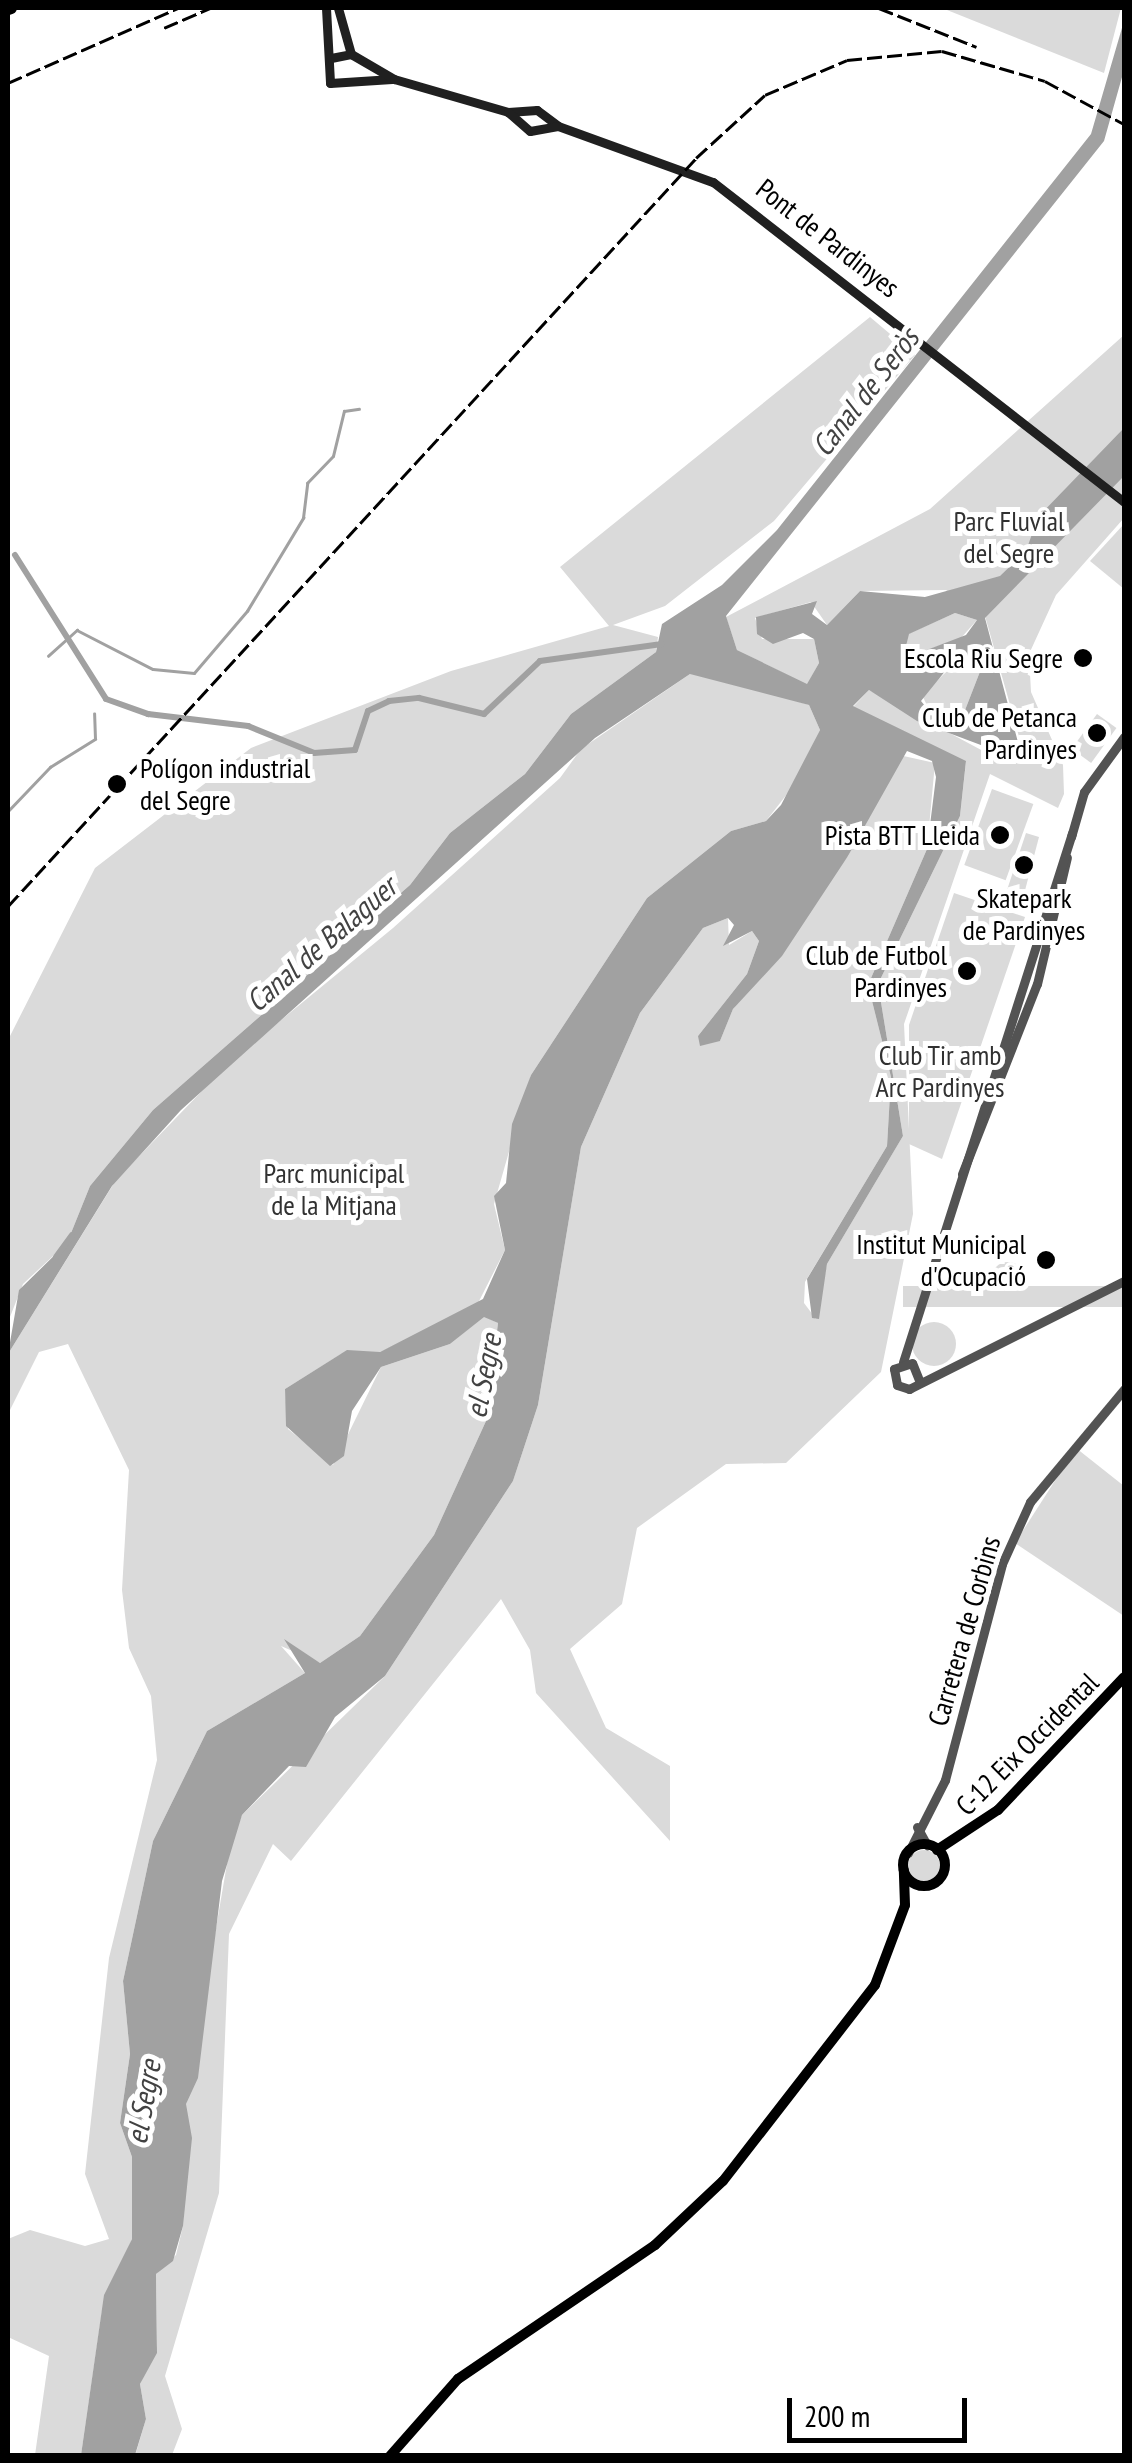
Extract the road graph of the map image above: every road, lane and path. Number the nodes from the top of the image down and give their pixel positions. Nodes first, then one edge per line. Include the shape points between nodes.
1 (326, 8) edge
2 (338, 8) edge
3 (354, 57) junction
4 (331, 58) junction
5 (394, 79) junction
6 (358, 81) junction
7 (508, 112) junction
8 (527, 112) junction
9 (545, 116) junction
10 (524, 125) junction
11 (558, 126) junction
12 (543, 128) junction
13 (1124, 502) edge
14 (1124, 737) edge
15 (1062, 867) junction
16 (1045, 910) junction
17 (1040, 924) junction
18 (1052, 926) junction
19 (954, 1189) junction
20 (1124, 1281) edge
21 (904, 1362) junction
22 (922, 1376) junction
23 (1124, 1389) edge
24 (1124, 1677) edge
25 (918, 1821) junction
26 (960, 1841) junction
27 (932, 1847) junction
28 (908, 1853) junction
29 (945, 1865) junction
30 (904, 1870) junction
31 (923, 1886) junction
32 (904, 1905) junction
33 (390, 2456) edge

1 - 4 main road
2 - 3 main road
3 - 4 main road
3 - 5 main road
3 - 6 main road
4 - 6 main road via 334,86
5 - 6 main road
5 - 7 main road
7 - 8 main road
7 - 10 main road
8 - 9 main road
8 - 10 main road
9 - 11 main road
9 - 12 main road
10 - 12 main road
11 - 12 main road
11 - 13 main road, Pont de Pardinyes via 630,147 753,206
14 - 15 street via 1084,792
15 - 16 street
15 - 18 street
16 - 17 street
16 - 18 street
17 - 18 street
17 - 19 street
18 - 19 street via 1017,1043
19 - 21 street
20 - 22 street
21 - 22 street
21 - 22 street via 895,1384
23 - 25 street, Carretera de Corbins via 1063,1456 1002,1564 945,1780
24 - 26 main road, C-12 Eix Occidental
25 - 27 street
25 - 28 street, Carretera de Corbins
26 - 27 main road
26 - 29 main road
27 - 28 main road
27 - 29 main road
28 - 30 main road
29 - 31 main road
30 - 31 main road
30 - 32 main road
31 - 32 main road
32 - 33 main road via 870,1994 707,2198 634,2261 460,2378

